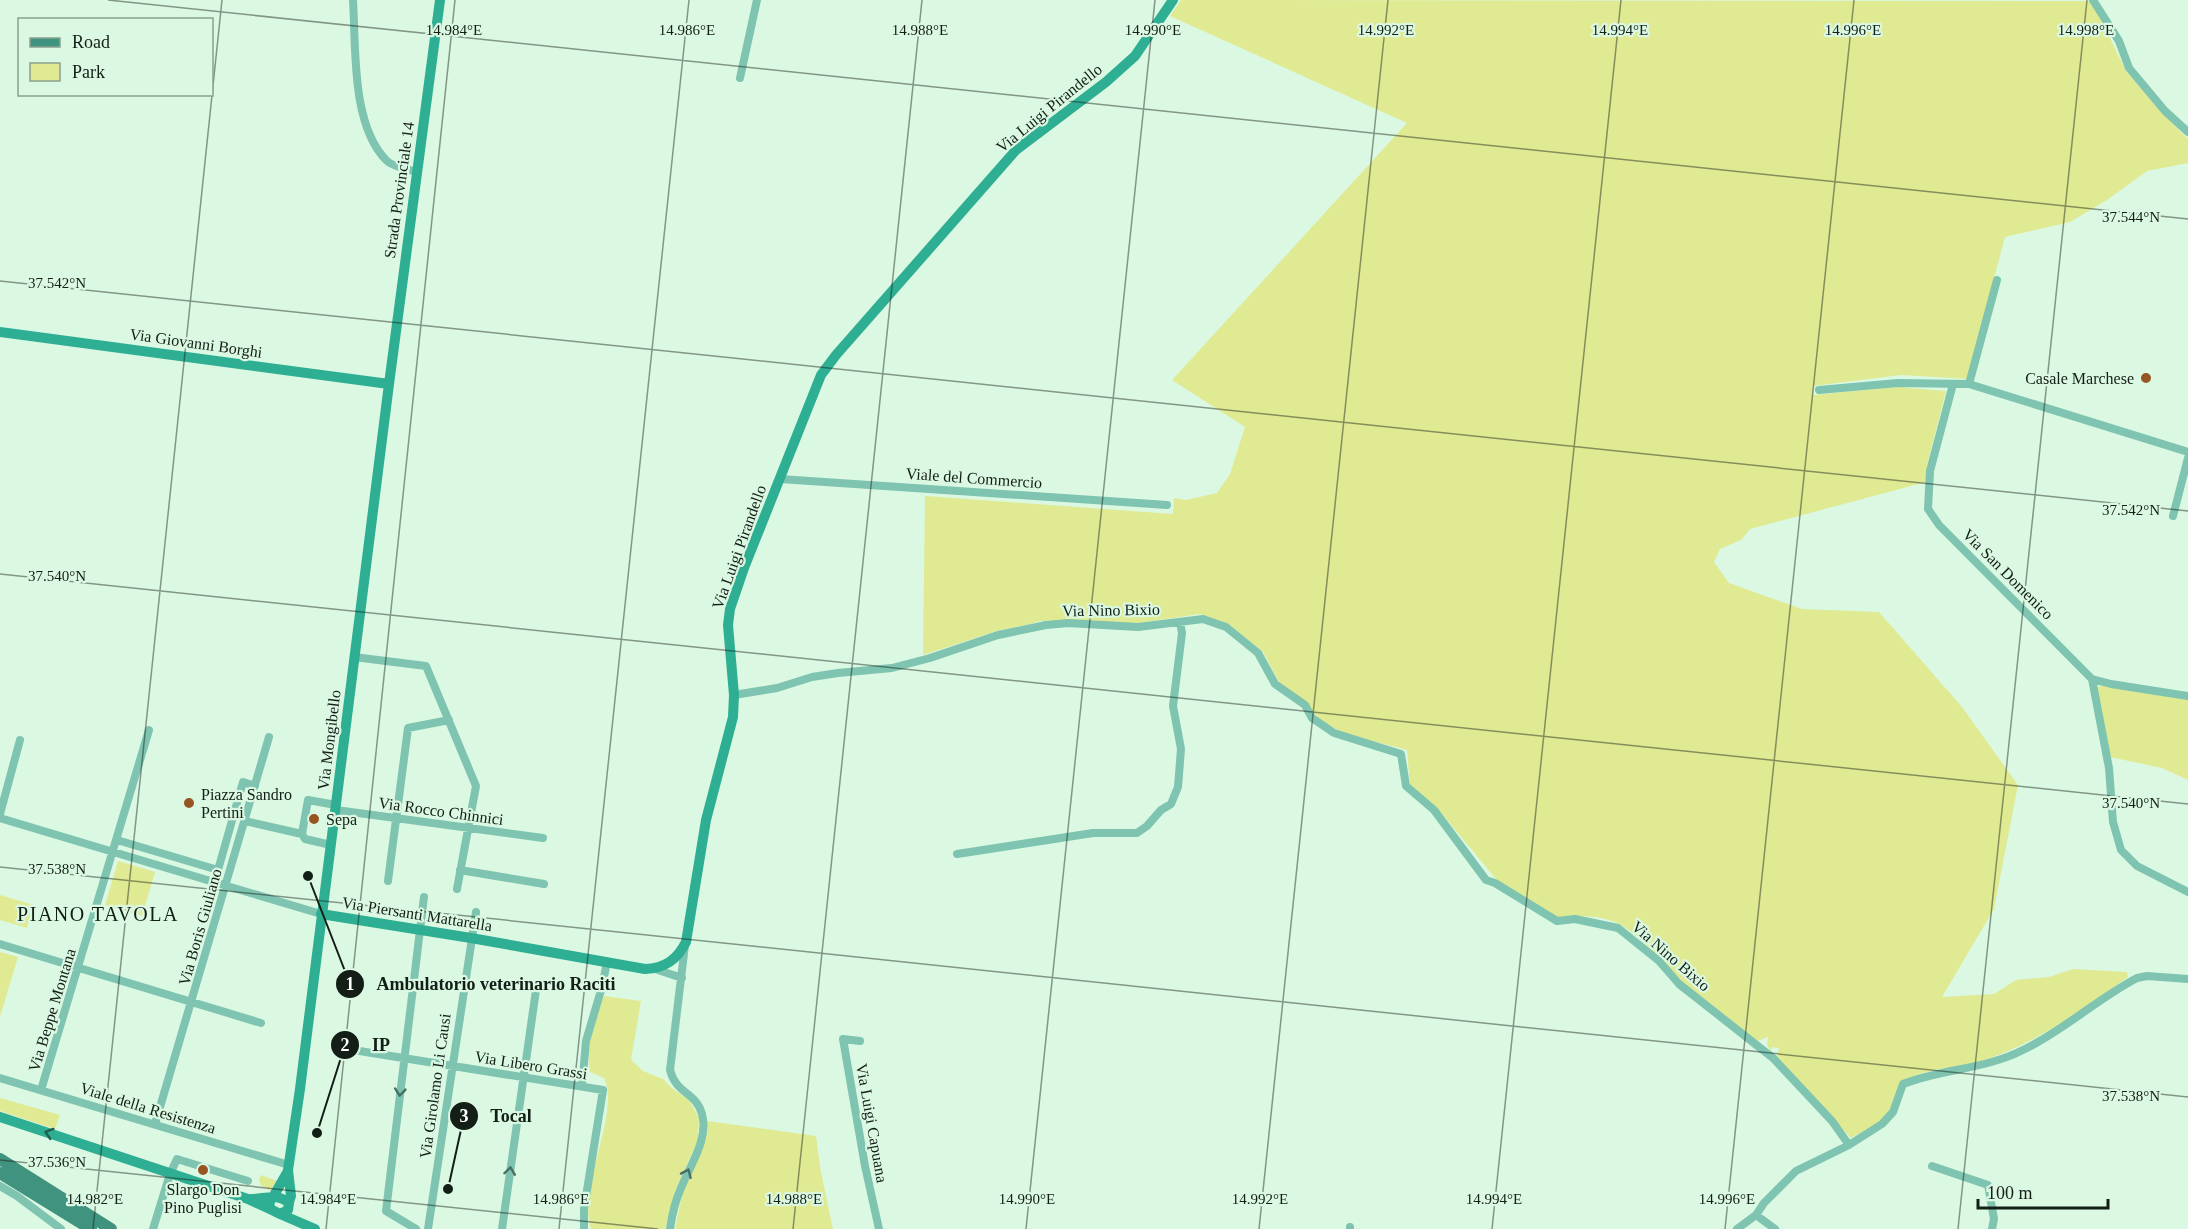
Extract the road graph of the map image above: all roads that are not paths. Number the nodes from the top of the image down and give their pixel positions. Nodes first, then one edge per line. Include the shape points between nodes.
1 (353, 0) edge
2 (440, 0) edge
3 (757, 0) edge
4 (1173, 0) edge
5 (2093, 0) edge
6 (740, 78) dead end
7 (2188, 132) edge
8 (417, 172) junction
9 (1997, 280) dead end
10 (0, 332) edge
11 (388, 384) junction
12 (1953, 384) junction
13 (1969, 384) junction
14 (1819, 390) dead end
15 (2188, 452) edge
16 (2188, 458) edge
17 (780, 479) junction
18 (1167, 505) dead end
19 (2173, 516) dead end
20 (1180, 622) junction
21 (354, 657) junction
22 (2092, 679) junction
23 (734, 695) junction
24 (2188, 696) edge
25 (449, 720) junction
26 (149, 730) dead end
27 (270, 737) dead end
28 (20, 740) dead end
29 (255, 786) junction
30 (336, 808) junction
31 (0, 816) edge
32 (397, 819) junction
33 (245, 821) junction
34 (468, 829) junction
35 (302, 834) junction
36 (543, 838) dead end
37 (117, 840) junction
38 (331, 845) junction
39 (114, 851) junction
40 (957, 854) dead end
41 (460, 870) junction
42 (388, 881) dead end
43 (226, 884) junction
44 (544, 884) dead end
45 (457, 889) dead end
46 (2188, 892) edge
47 (424, 897) dead end
48 (476, 912) dead end
49 (321, 914) junction
50 (419, 930) junction
51 (471, 938) junction
52 (686, 942) junction
53 (0, 944) edge
54 (607, 962) junction
55 (80, 967) junction
56 (654, 969) junction
57 (682, 978) junction
58 (2188, 979) edge
59 (536, 990) dead end
60 (192, 1002) junction
61 (261, 1023) dead end
62 (860, 1041) dead end
63 (347, 1049) dead end
64 (403, 1058) junction
65 (451, 1066) junction
66 (524, 1077) junction
67 (0, 1078) edge
68 (582, 1086) junction
69 (41, 1090) junction
70 (0, 1116) edge
71 (155, 1124) junction
72 (1849, 1145) junction
73 (0, 1159) edge
74 (1932, 1166) dead end
75 (289, 1168) junction
76 (0, 1173) edge
77 (170, 1174) junction
78 (248, 1181) dead end
79 (0, 1186) edge
80 (272, 1198) junction
81 (248, 1199) junction
82 (289, 1204) junction
83 (276, 1212) junction
84 (1756, 1215) junction
85 (86, 1227) edge
86 (61, 1229) edge
87 (111, 1229) edge
88 (153, 1229) edge
89 (317, 1229) edge
90 (416, 1229) edge
91 (428, 1229) edge
92 (502, 1229) edge
93 (584, 1229) edge
94 (670, 1229) edge
95 (879, 1229) edge
96 (1737, 1229) edge
97 (1775, 1229) edge
98 (1992, 1229) edge

1 - 8 street via 358,86 371,141 388,163
2 - 8 street, Strada Provinciale 14
3 - 6 street
4 - 17 street, Via Luigi Pirandello via 1135,56 1016,150 836,355 821,375
5 - 7 street via 2120,41 2129,68
8 - 11 street, Strada Provinciale 14
9 - 13 street
10 - 11 street, Via Giovanni Borghi
11 - 21 street, Via Mongibello
12 - 13 street
12 - 14 street via 1898,383
12 - 22 street, Via San Domenico via 1929,471 1928,509
13 - 15 street
16 - 19 street
17 - 18 street, Viale del Commercio
17 - 23 street, Via Luigi Pirandello via 730,609
20 - 23 street, Via Nino Bixio via 1125,627 1046,625 998,635 900,666 838,672
20 - 40 street via 1173,706 1181,749 1178,787 1171,804 1137,833 1093,833
20 - 72 street, Via Nino Bixio via 1203,619 1226,627 1258,653 1275,684 1305,705 1312,718 1334,734 1401,754 1406,786 1434,810 1486,880 1557,921 1575,919 1618,928 1659,961 1679,984 1773,1058
21 - 25 street via 426,666
21 - 30 street, Via Mongibello
22 - 24 street
22 - 46 street via 2109,768 2113,822 2121,850 2137,866
23 - 52 street, Via Luigi Pirandello via 731,727 706,820
25 - 32 street via 408,728
25 - 34 street via 476,786
26 - 37 street, Via Beppe Montana
27 - 29 street, Via Boris Giuliano
28 - 31 street
29 - 33 street, Via Boris Giuliano
29 - 37 street via 243,782 218,870
30 - 32 street, Via Rocco Chinnici
30 - 35 street, Via Rocco Chinnici via 308,800
30 - 38 street, Via Mongibello
31 - 39 street, Via Piersanti Mattarella
32 - 34 street, Via Rocco Chinnici
32 - 42 street
33 - 35 street
33 - 43 street, Via Boris Giuliano
34 - 36 street, Via Rocco Chinnici
34 - 41 street
35 - 38 street via 305,839
37 - 39 street, Via Beppe Montana
38 - 49 street, Via Mongibello
39 - 43 street, Via Piersanti Mattarella
39 - 55 street, Via Beppe Montana
41 - 44 street
41 - 45 street
43 - 49 street, Via Piersanti Mattarella
43 - 60 street, Via Boris Giuliano
47 - 50 street
48 - 51 street, Via Girolamo Li Causi
49 - 50 street, Via Piersanti Mattarella
49 - 75 street, Via Mongibello
50 - 51 street, Via Piersanti Mattarella
50 - 64 street
51 - 54 street, Via Piersanti Mattarella
51 - 65 street, Via Girolamo Li Causi
52 - 56 street via 675,959
52 - 57 street, Via Luigi Pirandello
53 - 55 street
54 - 56 street, Via Piersanti Mattarella
54 - 68 street via 586,1041
55 - 60 street
55 - 69 street, Via Beppe Montana
56 - 57 street
94 -> 57 street, Via Luigi Pirandello via 680,1191 704,1132 698,1103 673,1082 670,1070
58 - 72 street via 2137,978 2023,1051 1903,1084 1893,1112
59 - 66 street
60 - 61 street
60 - 71 street, Via Boris Giuliano
62 - 95 street, Via Luigi Capuana via 843,1039
63 - 64 street, Via Libero Grassi
64 - 65 street, Via Libero Grassi
64 -> 90 street via 386,1211
65 - 66 street, Via Libero Grassi
65 - 91 street, Via Girolamo Li Causi
66 - 68 street, Via Libero Grassi
92 -> 66 street
67 - 69 street, Viale della Resistenza
68 - 93 street, Via Libero Grassi via 603,1090
69 - 71 street, Viale della Resistenza
77 -> 70 street
71 - 75 street, Viale della Resistenza
72 - 84 street via 1796,1171
73 - 87 main road
74 - 98 street via 1988,1185
75 - 80 street
75 - 82 street
76 - 85 main road
77 - 78 street via 177,1159
77 - 81 street
77 - 88 street
79 - 86 street
80 - 81 street
80 - 82 street via 278,1196
80 - 83 street via 269,1206
81 - 83 street
82 - 83 street via 287,1212
82 - 89 street
83 - 89 street
84 - 96 street
84 - 97 street

